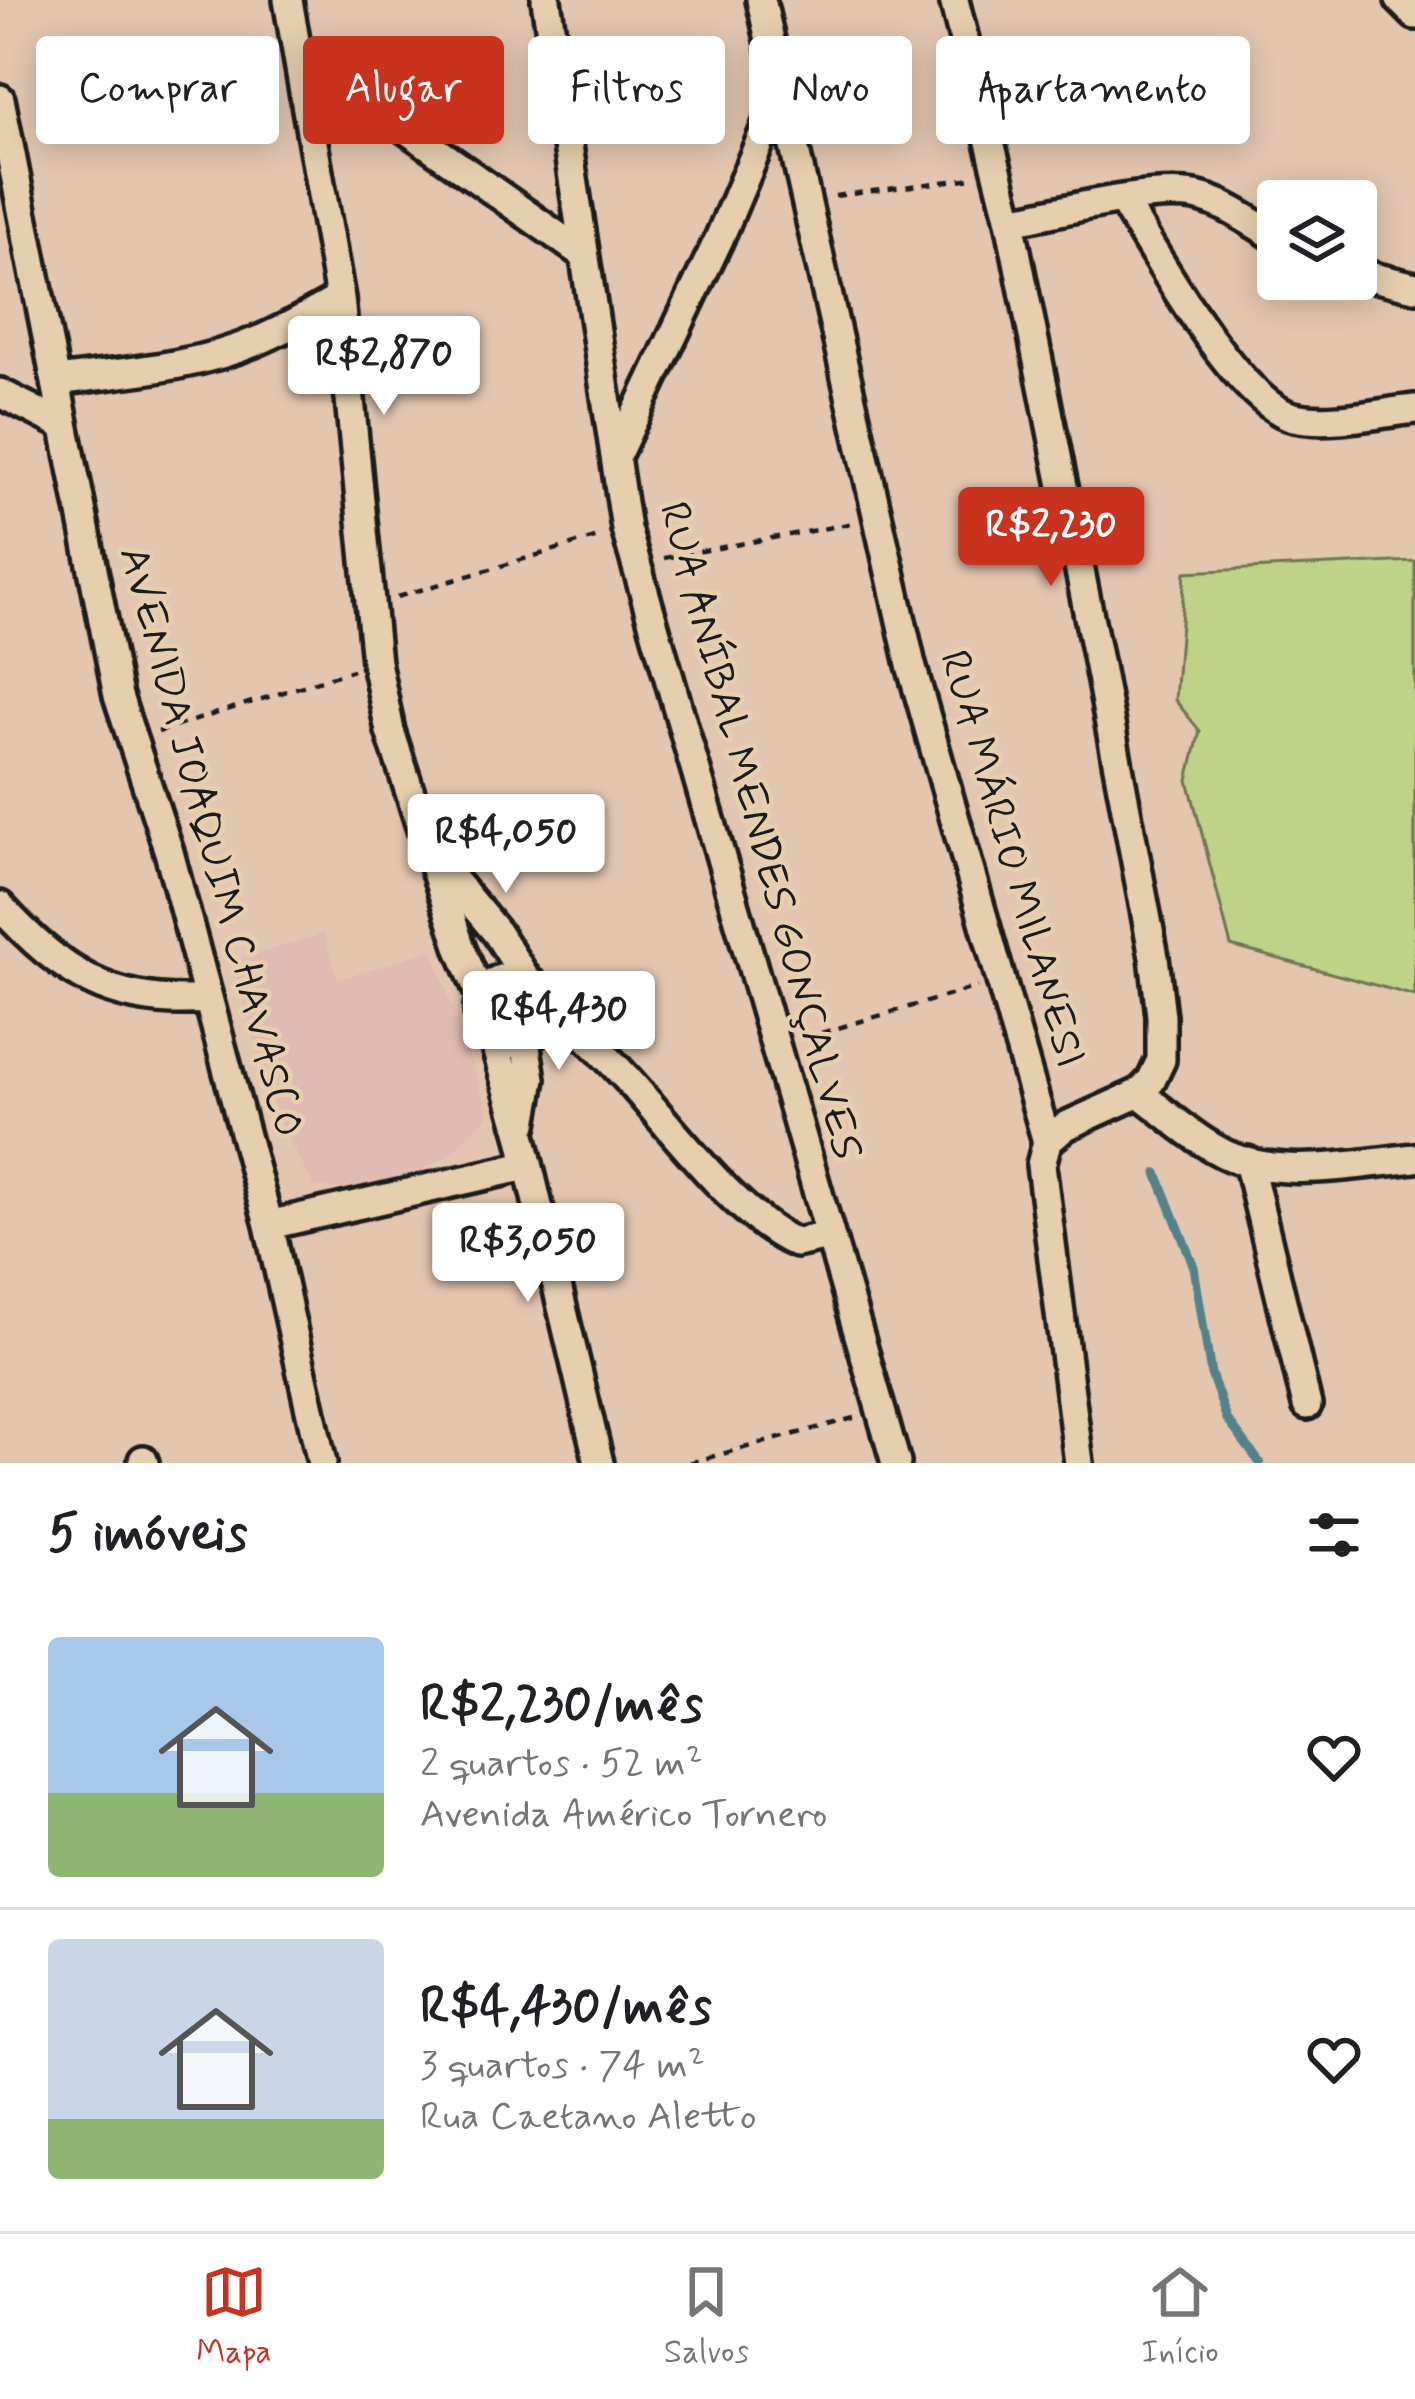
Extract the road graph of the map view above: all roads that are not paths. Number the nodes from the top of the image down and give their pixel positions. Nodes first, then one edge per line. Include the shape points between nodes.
1 (288, 0) edge
2 (546, 0) edge
3 (761, 0) edge
4 (954, 0) edge
5 (1400, 0) edge
6 (1415, 15) edge
7 (769, 36) edge
8 (298, 53) junction
9 (0, 99) edge
10 (760, 144) edge
11 (794, 144) edge
12 (1123, 201) junction
13 (1010, 221) junction
14 (1257, 226) edge
15 (583, 254) junction
16 (1377, 278) edge
17 (1415, 287) edge
18 (340, 298) junction
19 (56, 381) junction
20 (0, 393) edge
21 (1415, 409) edge
22 (63, 425) junction
23 (616, 454) junction
24 (429, 849) junction
25 (0, 906) edge
26 (533, 986) junction
27 (481, 997) junction
28 (208, 999) junction
29 (493, 1037) junction
30 (531, 1037) junction
31 (597, 1046) junction
32 (1139, 1094) junction
33 (521, 1134) junction
34 (1048, 1142) junction
35 (1415, 1158) edge
36 (1248, 1161) junction
37 (526, 1166) junction
38 (269, 1225) junction
39 (828, 1236) junction
40 (1307, 1406) dead end
41 (322, 1463) edge
42 (599, 1463) edge
43 (896, 1463) edge
44 (1078, 1463) edge

1 - 8 street
2 - 15 street, RUA ANÍBAL MENDES GONÇALVES
3 - 7 street, RUA MÁRIO MILANESI
4 - 13 street
5 - 6 street
8 - 15 street
8 - 18 street
9 - 19 street, AVENIDA JOAQUIM CHAVASCO
10 - 23 street
11 - 34 street, RUA MÁRIO MILANESI via 911,665
12 - 13 street
12 - 14 street via 1197,196
12 - 21 street via 1184,303 1263,402 1299,418
13 - 32 street via 1154,957 1161,1060
15 - 23 street, RUA ANÍBAL MENDES GONÇALVES
16 - 17 street
18 - 19 street via 220,354
18 - 24 street via 376,662
19 - 22 street, AVENIDA JOAQUIM CHAVASCO
20 - 22 street
22 - 28 street, AVENIDA JOAQUIM CHAVASCO via 130,742
23 - 39 street, RUA ANÍBAL MENDES GONÇALVES via 635,563
24 - 26 street
24 - 27 street
25 - 28 street via 71,971 122,994 164,1003
26 - 27 street via 509,976
26 - 30 street via 545,1005
26 - 31 street
27 - 29 street via 478,1012
28 - 38 street, AVENIDA JOAQUIM CHAVASCO
29 - 30 street
29 - 33 street
30 - 31 street
30 - 33 street
31 - 39 street via 772,1229 796,1243
32 - 34 street
32 - 36 street via 1219,1152
33 - 37 street
34 - 44 street, RUA MÁRIO MILANESI via 1041,1165
35 - 36 street via 1317,1167
36 - 40 street
37 - 38 street
37 - 42 street
38 - 41 street, AVENIDA JOAQUIM CHAVASCO
39 - 43 street, RUA ANÍBAL MENDES GONÇALVES

